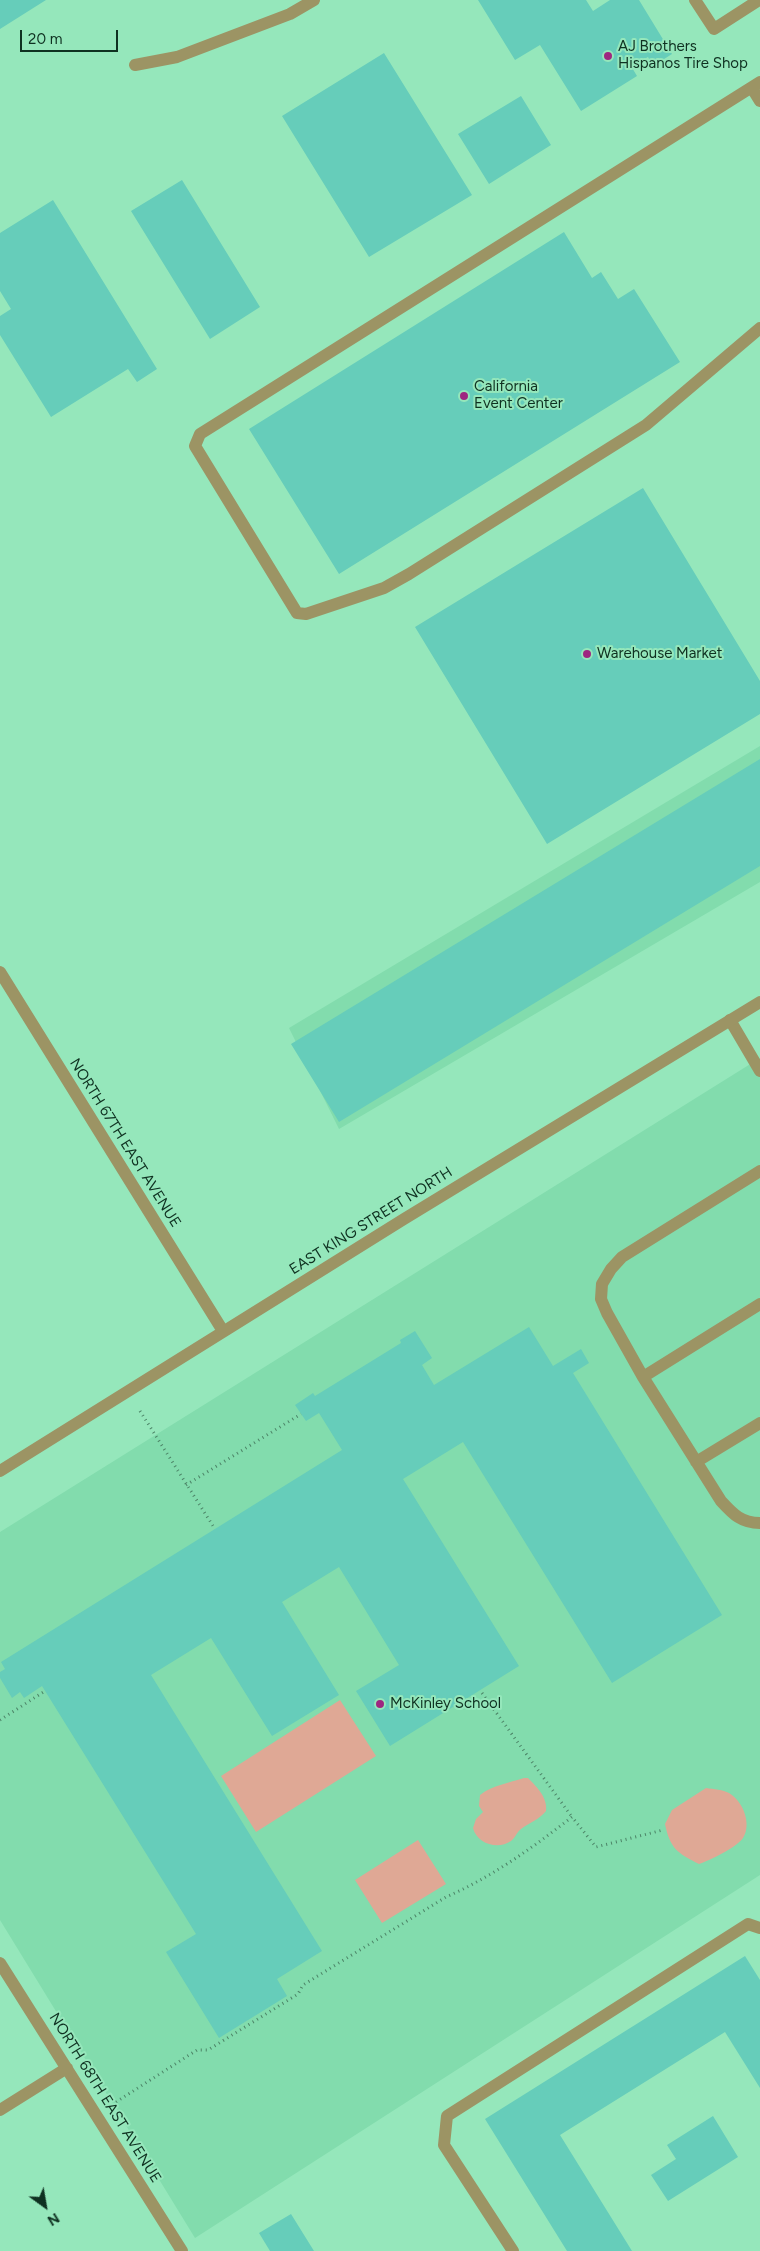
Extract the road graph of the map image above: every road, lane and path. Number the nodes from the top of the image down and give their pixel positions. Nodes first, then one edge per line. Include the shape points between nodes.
1 (314, 0) edge
2 (695, 0) edge
3 (759, 0) edge
4 (135, 65) dead end
5 (756, 85) edge
6 (760, 101) edge
7 (760, 328) edge
8 (1, 974) edge
9 (760, 1002) edge
10 (730, 1020) junction
11 (760, 1072) edge
12 (760, 1171) edge
13 (760, 1304) edge
14 (223, 1332) junction
15 (643, 1377) junction
16 (128, 1392) junction
17 (301, 1414) dead end
18 (760, 1423) edge
19 (696, 1462) junction
20 (0, 1471) edge
21 (186, 1485) junction
22 (760, 1523) edge
23 (215, 1529) dead end
24 (45, 1691) dead end
25 (482, 1693) dead end
26 (0, 1720) edge
27 (572, 1817) junction
28 (663, 1830) dead end
29 (760, 1928) edge
30 (0, 1963) edge
31 (67, 2068) junction
32 (0, 2110) edge
33 (96, 2114) junction
34 (182, 2251) edge
35 (513, 2251) edge

1 - 4 street via 290,14 177,57
2 - 3 street via 714,29
5 - 6 street
5 - 7 street via 200,434 195,446 296,613 306,614 384,588 499,518 646,425
8 - 14 street, NORTH 67TH EAST AVENUE
9 - 10 street, EAST KING STREET NORTH
10 - 11 street
10 - 14 street, EAST KING STREET NORTH
12 - 15 street via 622,1257 602,1284 601,1299 606,1313
13 - 15 street
14 - 16 street, EAST KING STREET NORTH
15 - 19 street
16 - 20 street, EAST KING STREET NORTH
16 - 21 path
17 - 21 path
18 - 19 street
19 - 22 street via 735,1517 749,1523
21 - 23 path
24 - 26 path
25 - 27 path
27 - 28 path via 596,1848
27 - 33 path via 508,1864 446,1897 208,2050 197,2050
29 - 35 street via 748,1924 447,2116 444,2145
30 - 31 street, NORTH 68TH EAST AVENUE
31 - 32 street
31 - 33 street, NORTH 68TH EAST AVENUE
33 - 34 street, NORTH 68TH EAST AVENUE

